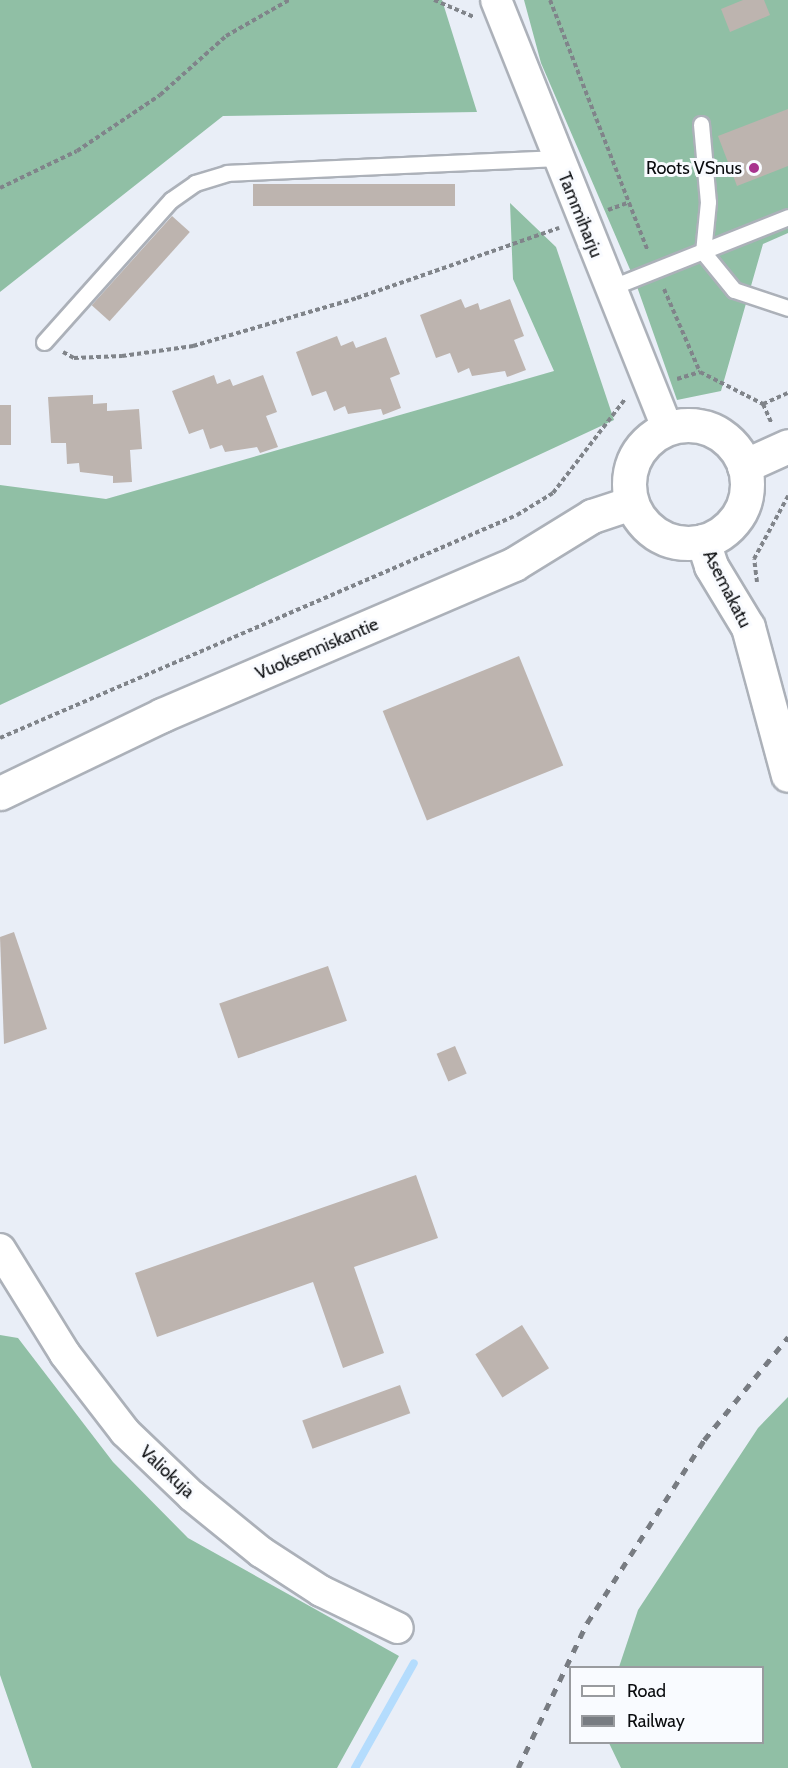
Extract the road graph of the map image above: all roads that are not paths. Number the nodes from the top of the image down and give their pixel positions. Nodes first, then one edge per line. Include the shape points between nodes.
1 (496, 0) edge
2 (701, 124) dead end
3 (557, 158) junction
4 (788, 217) edge
5 (703, 252) junction
6 (610, 288) junction
7 (788, 308) edge
8 (44, 342) road end
9 (667, 428) junction
10 (788, 446) edge
11 (744, 466) junction
12 (632, 503) junction
13 (703, 541) junction
14 (788, 775) edge
15 (0, 793) edge
16 (0, 1250) edge
17 (398, 1628) dead end

1 - 3 street, Tammiharju
2 - 5 lane via 708,202
3 - 6 street, Tammiharju
3 - 8 lane via 227,173 195,183 171,200
4 - 5 lane
5 - 6 lane
5 - 7 lane via 734,290
6 - 9 street, Tammiharju
9 - 11 street via 705,428 722,436
9 - 12 street via 634,458 628,480
10 - 11 street
11 - 13 street via 747,490 740,513 724,531
12 - 13 street via 639,519 668,540
12 - 15 street, Vuoksenniskantie via 592,516 514,564 162,715
13 - 14 street, Asemakatu via 711,566 748,627
16 - 17 street, Valiokuja via 65,1354 125,1432 192,1496 261,1552 321,1591

